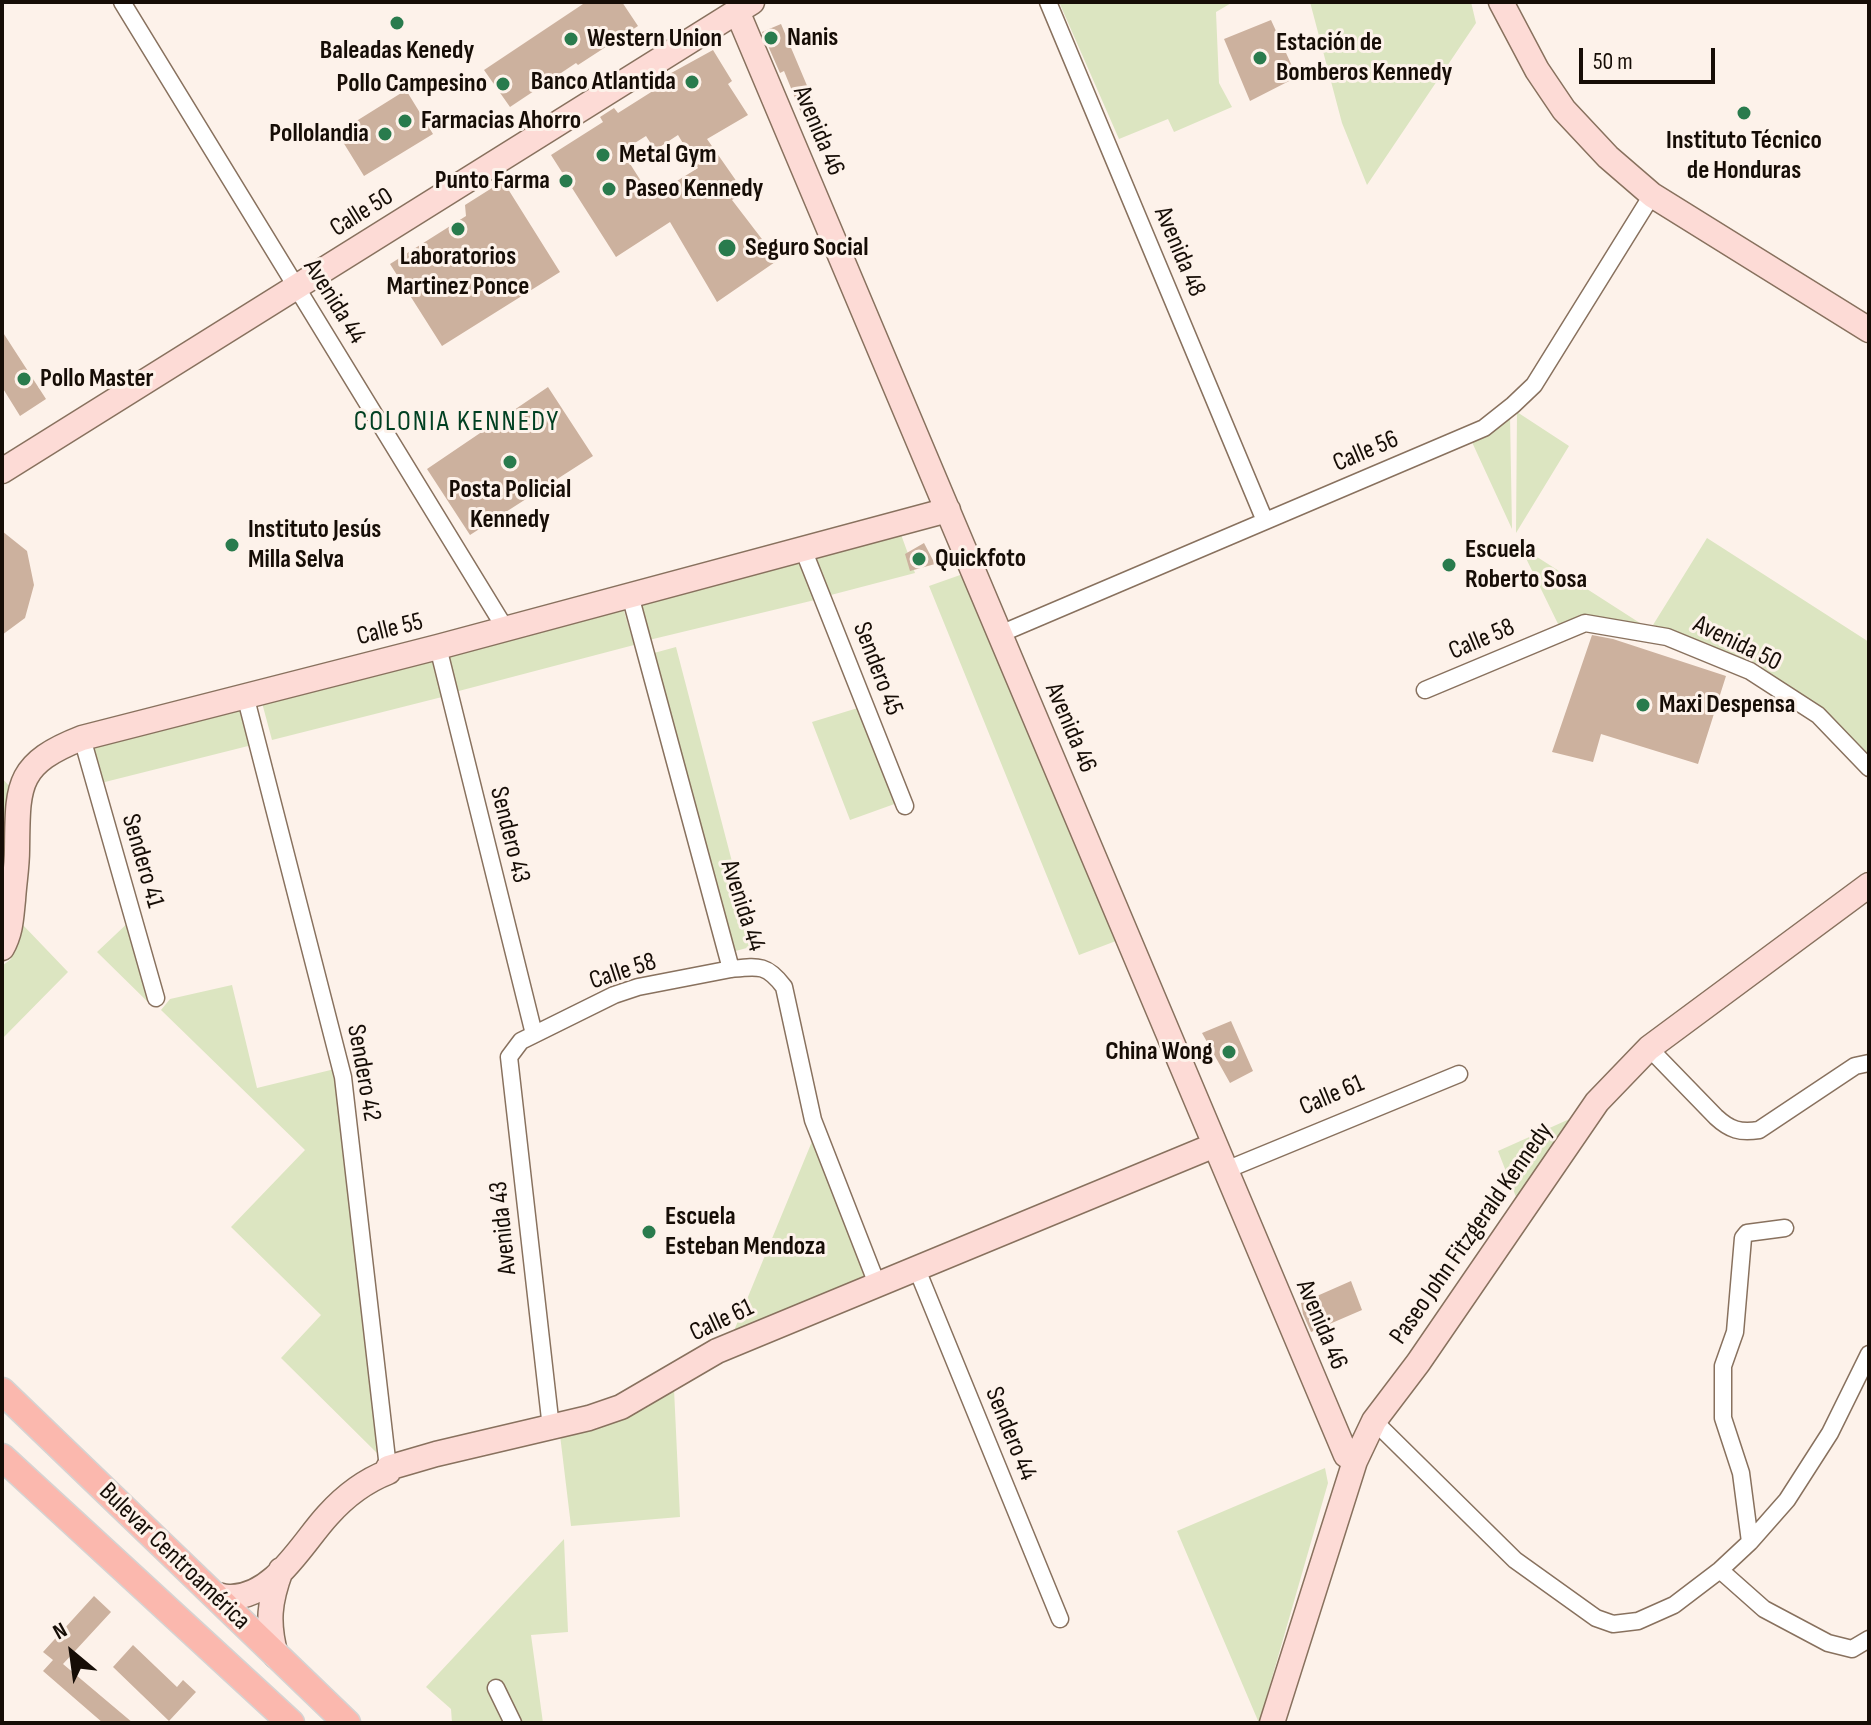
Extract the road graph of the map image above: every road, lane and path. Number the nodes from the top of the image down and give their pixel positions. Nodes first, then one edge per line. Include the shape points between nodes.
1 (122, 2) edge
2 (1048, 2) edge
3 (1501, 2) edge
4 (745, 7) edge
5 (1652, 195) junction
6 (297, 287) junction
7 (1869, 330) edge
8 (2, 471) edge
9 (948, 510) junction
10 (1265, 521) junction
11 (803, 549) junction
12 (630, 595) junction
13 (505, 628) junction
14 (1000, 634) junction
15 (1559, 634) joint
16 (438, 647) junction
17 (1425, 690) dead end
18 (245, 695) junction
19 (82, 738) junction
20 (1869, 768) edge
21 (905, 806) dead end
22 (1869, 885) edge
23 (2, 948) edge
24 (731, 969) junction
25 (156, 998) dead end
26 (534, 1034) junction
27 (1649, 1048) junction
28 (1869, 1063) edge
29 (1459, 1074) dead end
30 (1215, 1145) junction
31 (1226, 1170) junction
32 (1785, 1228) dead end
33 (916, 1267) junction
34 (877, 1284) junction
35 (1869, 1354) edge
36 (2, 1391) edge
37 (1374, 1421) junction
38 (551, 1428) junction
39 (2, 1457) edge
40 (1355, 1461) junction
41 (388, 1468) junction
42 (1750, 1542) junction
43 (281, 1570) junction
44 (1720, 1570) junction
45 (213, 1594) junction
46 (1060, 1619) dead end
47 (1869, 1639) edge
48 (276, 1656) junction
49 (496, 1688) dead end
50 (291, 1723) edge
51 (347, 1723) edge
52 (513, 1723) edge
53 (1272, 1723) edge

1 - 6 street, Avenida 44
2 - 10 street, Avenida 48
3 - 5 street via 1567,114
4 - 6 street, Calle 50
4 - 9 street, Avenida 46
5 - 7 street
5 - 10 street, Calle 56 via 1534,385 1513,405 1484,428
6 - 8 street, Calle 50
6 - 13 street, Avenida 44
9 - 11 street, Calle 55
9 - 14 street, Avenida 46
10 - 14 street, Calle 56
11 - 12 street, Calle 55
11 - 21 street, Sendero 45
12 - 13 street, Calle 55
12 - 24 street, Avenida 44
13 - 16 street, Calle 55
14 - 30 street, Avenida 46
15 - 17 street, Calle 58
15 - 20 street, Avenida 50 via 1585,623 1667,637 1750,671 1818,715
16 - 18 street, Calle 55
16 - 26 street, Sendero 43
18 - 19 street, Calle 55
18 - 41 street, Sendero 42 via 343,1077
19 - 23 street, Calle 55 via 41,759 21,786 11,929
19 - 25 street, Sendero 41
22 - 27 street, Paseo John Fitzgerald Kennedy
24 - 26 street, Calle 58 via 638,987
24 - 34 street, Avenida 44 via 757,966 774,972 784,987 813,1120
26 - 38 street, Avenida 43 via 509,1057
27 - 28 street via 1728,1128 1742,1132 1759,1130 1855,1066
27 - 37 street, Paseo John Fitzgerald Kennedy via 1597,1102
29 - 31 street, Calle 61
30 - 31 street, Avenida 46
30 - 33 street, Calle 61
31 - 40 street, Avenida 46 via 1346,1455
32 - 42 street via 1743,1238 1735,1332 1723,1366 1723,1418 1741,1473
33 - 34 street, Calle 61
33 - 46 street, Sendero 44
34 - 38 street, Calle 61 via 717,1351 621,1407
35 - 42 street via 1830,1433 1787,1500
36 - 45 main road, Bulevar Centroamérica
37 - 40 street, Paseo John Fitzgerald Kennedy
37 - 44 street via 1515,1560 1596,1618 1613,1624 1638,1621 1674,1605
38 - 41 street, Calle 61
39 - 50 main road, Bulevar Centroamérica
40 - 53 street, Paseo John Fitzgerald Kennedy
41 - 43 street, Calle 61 via 348,1495
42 - 44 street
43 - 45 street, Calle 61 via 250,1593
43 - 48 street, Calle 61 via 270,1613
44 - 47 street via 1764,1609 1828,1643 1852,1649
45 - 48 main road, Bulevar Centroamérica
48 - 51 main road, Bulevar Centroamérica
49 - 52 street

